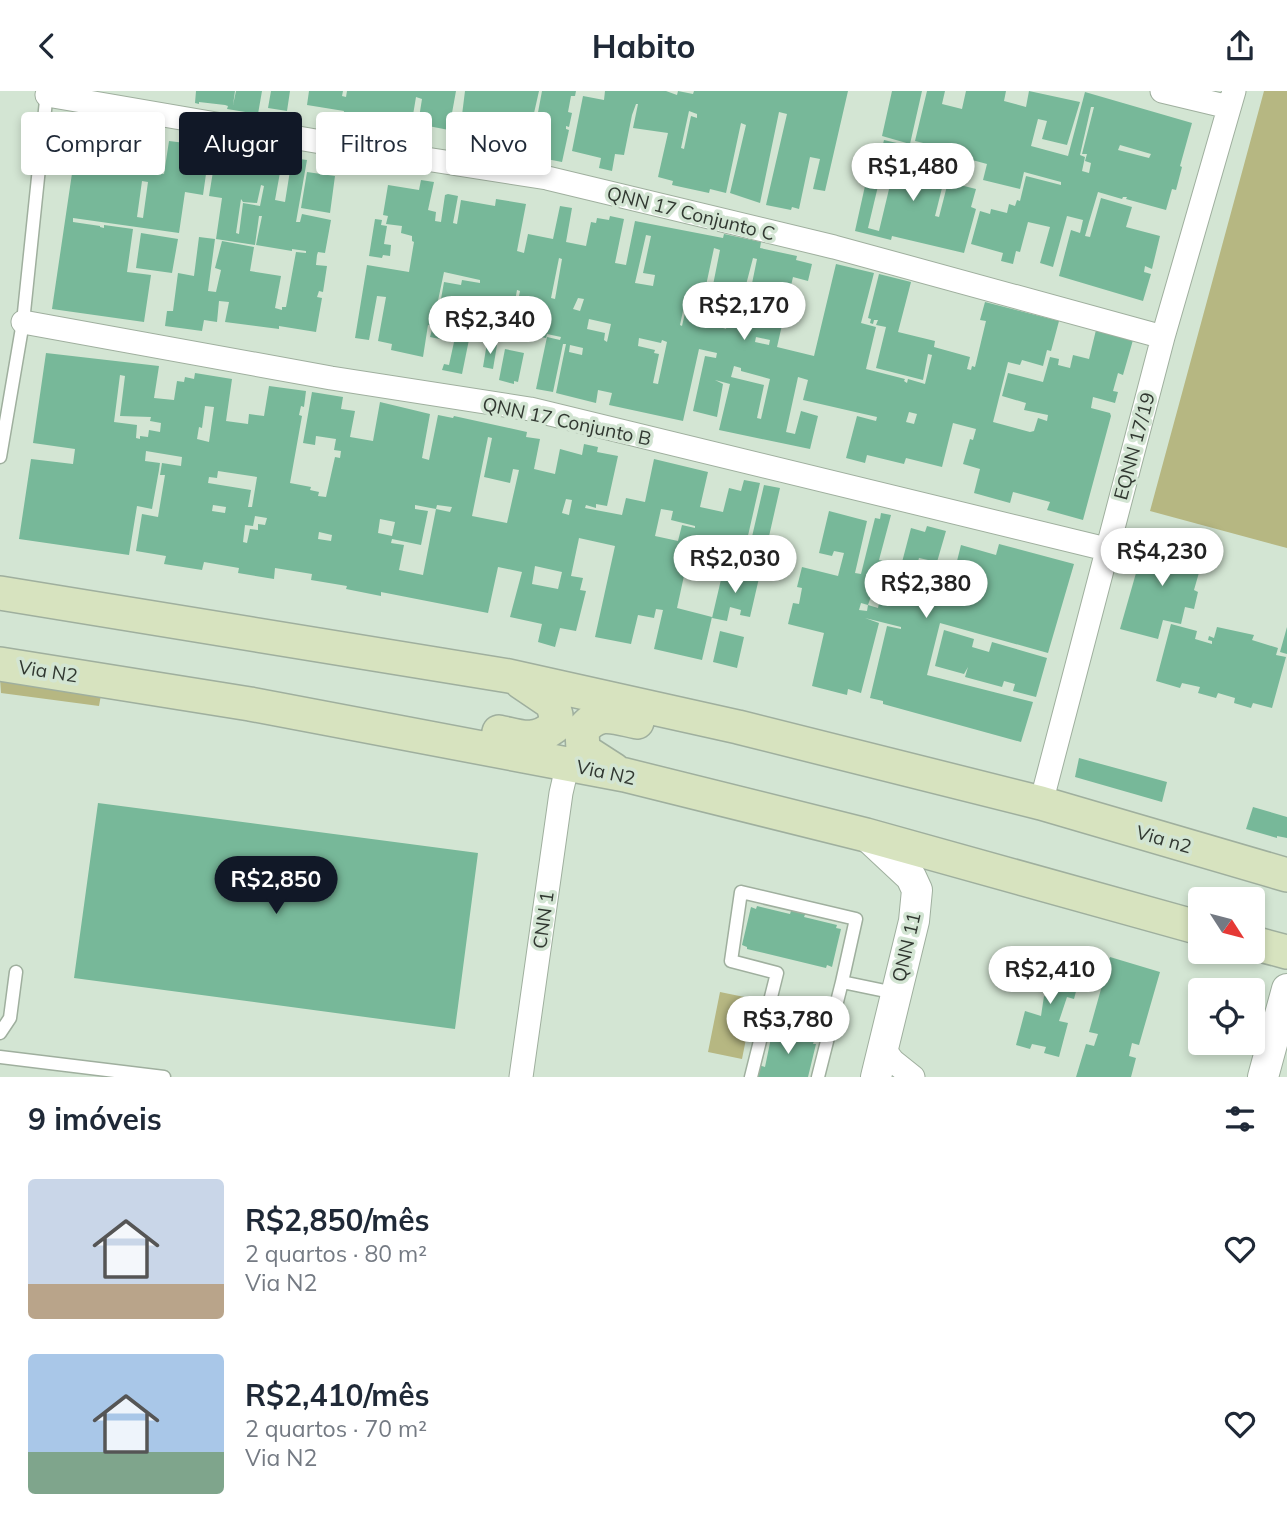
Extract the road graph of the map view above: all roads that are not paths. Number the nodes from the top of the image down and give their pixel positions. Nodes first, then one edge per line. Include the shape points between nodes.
1 (1161, 91) edge
2 (47, 93) edge
3 (1231, 99) edge
4 (23, 322) junction
5 (1163, 337) junction
6 (0, 457) edge
7 (1106, 549) junction
8 (0, 593) edge
9 (0, 664) edge
10 (509, 676) junction
11 (250, 704) junction
12 (568, 764) junction
13 (901, 768) junction
14 (625, 775) junction
15 (1041, 803) junction
16 (866, 835) junction
17 (1287, 875) edge
18 (1188, 925) edge
19 (1265, 947) edge
20 (1287, 953) edge
21 (16, 972) dead end
22 (842, 982) junction
23 (1287, 989) edge
24 (895, 993) junction
25 (0, 1033) edge
26 (883, 1048) junction
27 (0, 1057) edge
28 (164, 1077) edge
29 (521, 1077) edge
30 (751, 1077) edge
31 (818, 1077) edge
32 (876, 1077) edge
33 (913, 1077) edge
34 (1263, 1077) edge

1 - 3 street
2 - 4 lane
2 - 5 street, QNN 17 Conjunto C via 547,178 834,247
3 - 5 street, EQNN 17/19
4 - 6 lane
4 - 7 street, QNN 17 Conjunto B via 530,409
5 - 7 street, EQNN 17/19
7 - 15 street, EQNN 17/19
8 - 10 main road
9 - 11 main road, Via N2
10 - 11 main road via 552,703 554,727 542,736 530,738 348,703
10 - 13 main road
11 - 12 main road, Via N2
12 - 14 main road, Via N2
12 - 29 street, CNN 1
13 - 14 main road via 742,747 608,716 594,718 582,731 583,750
13 - 15 main road
14 - 16 main road, Via N2
15 - 17 main road, Via n2
16 - 18 main road, Via N2
16 - 24 street, QNN 11 via 911,877 917,890 914,921
19 - 20 main road
21 - 25 lane via 10,1017
22 - 24 lane
22 - 30 lane via 856,919 741,892 731,961 777,973
22 - 31 lane
23 - 34 street
24 - 26 street, QNN 11
26 - 32 street, QNN 11
26 - 33 street
27 - 28 lane

